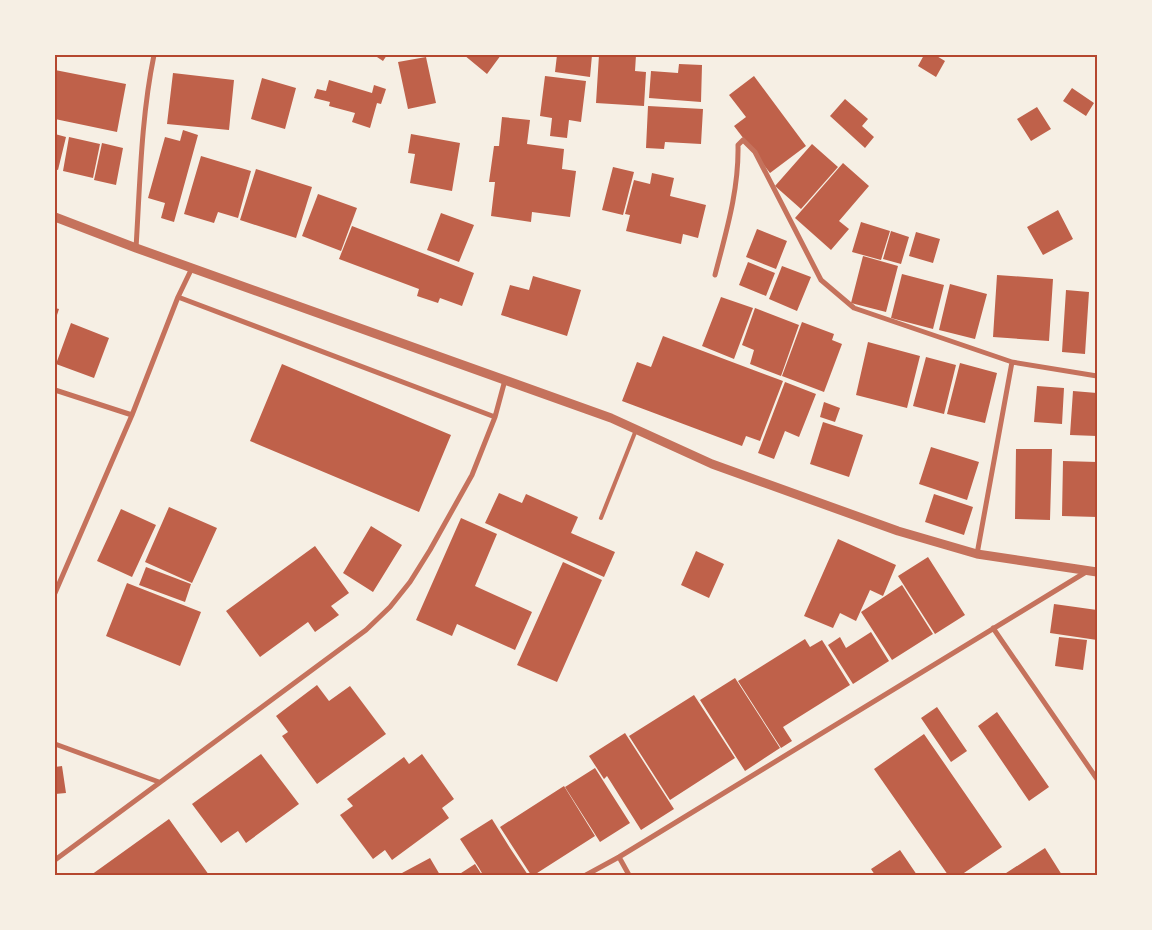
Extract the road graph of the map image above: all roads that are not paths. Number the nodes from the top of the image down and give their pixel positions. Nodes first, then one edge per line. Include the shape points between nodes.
1 (154, 55) edge
2 (55, 217) edge
3 (136, 248) junction
4 (192, 268) junction
5 (715, 276) dead end
6 (178, 297) junction
7 (1012, 362) junction
8 (1097, 376) edge
9 (505, 379) junction
10 (55, 390) edge
11 (132, 416) junction
12 (495, 417) junction
13 (636, 430) junction
14 (601, 518) dead end
15 (977, 554) junction
16 (1086, 572) junction
17 (1097, 572) edge
18 (55, 594) edge
19 (993, 628) junction
20 (55, 744) edge
21 (1097, 779) edge
22 (160, 782) junction
23 (619, 857) junction
24 (55, 860) edge
25 (586, 875) edge
26 (629, 875) edge

1 - 3 street via 145,120
2 - 3 street
3 - 4 street
4 - 6 street
4 - 9 street
5 - 7 street via 732,212 739,169 738,145 743,140 755,152 822,280 854,308
6 - 11 street
6 - 12 street
7 - 8 street
7 - 15 street
9 - 12 street
9 - 13 street
10 - 11 street
11 - 18 street
12 - 22 street via 472,475 430,550 390,607 366,630
13 - 14 lane
13 - 15 street via 721,468 898,531
15 - 16 street
16 - 17 street
16 - 19 street
19 - 21 street
19 - 23 street
20 - 22 street
22 - 24 street
23 - 25 street
23 - 26 street

